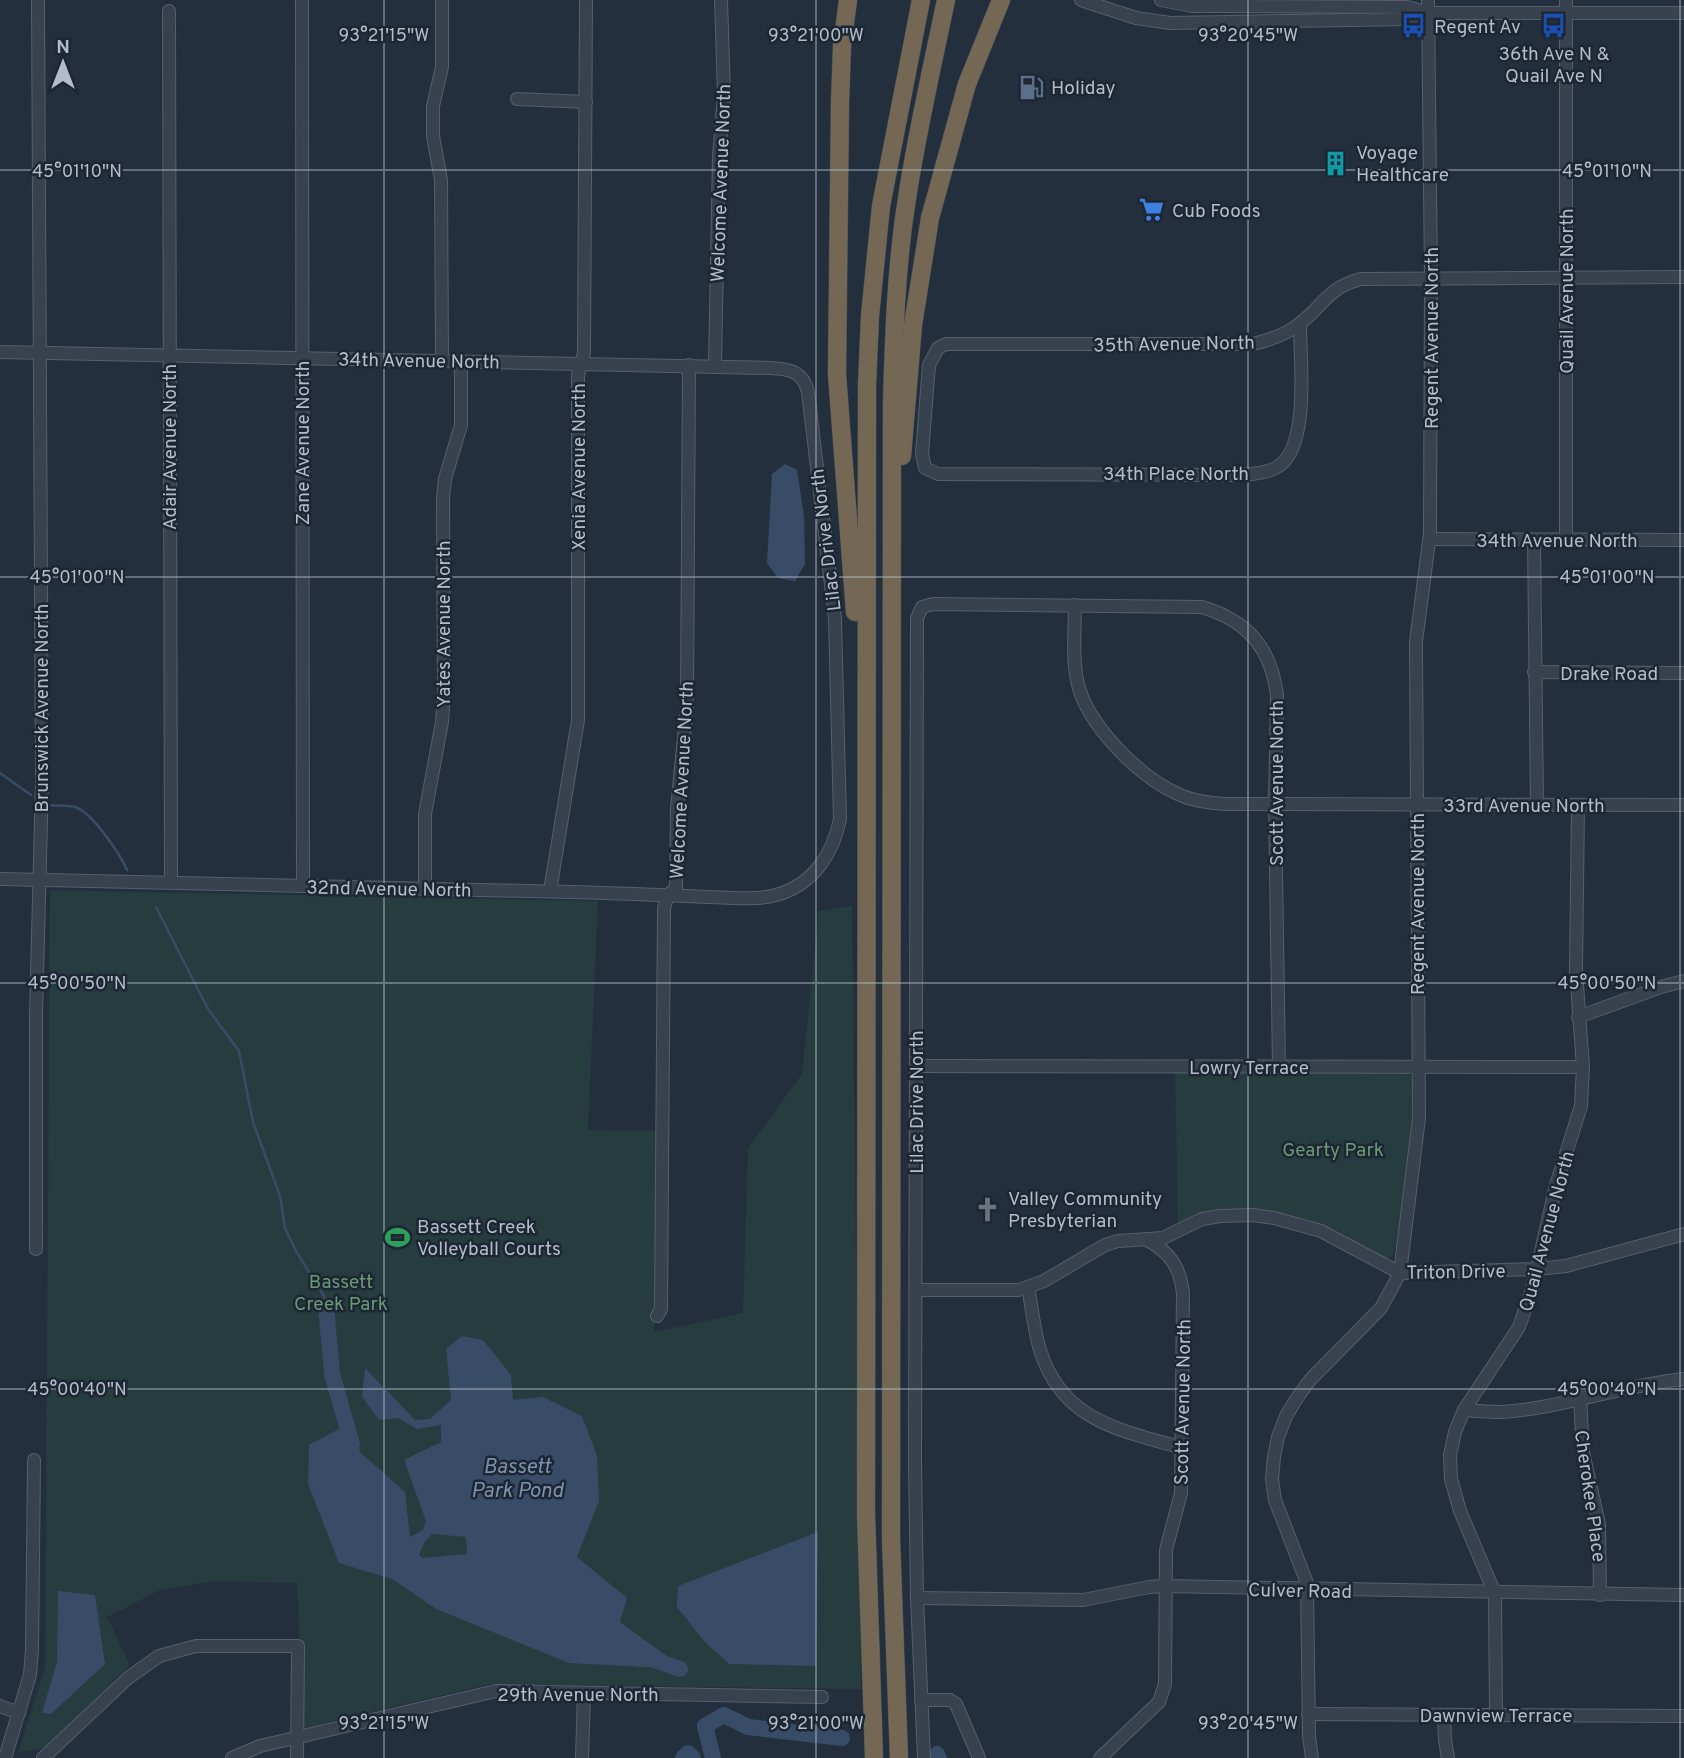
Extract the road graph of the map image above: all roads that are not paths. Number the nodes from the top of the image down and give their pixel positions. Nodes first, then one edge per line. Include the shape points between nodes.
1 (38, 0) edge
2 (302, 0) edge
3 (442, 0) edge
4 (586, 0) edge
5 (722, 0) edge
6 (848, 0) edge
7 (921, 0) edge
8 (946, 0) edge
9 (1001, 0) edge
10 (1081, 0) edge
11 (1161, 0) edge
12 (1428, 6) edge
13 (1566, 7) edge
14 (169, 10) dead end
15 (1684, 13) edge
16 (517, 99) dead end
17 (586, 102) junction
18 (1566, 276) junction
19 (1684, 277) edge
20 (1432, 278) junction
21 (1300, 324) junction
22 (0, 352) edge
23 (39, 354) junction
24 (169, 356) junction
25 (301, 359) junction
26 (442, 360) junction
27 (461, 360) junction
28 (580, 363) junction
29 (689, 365) junction
30 (715, 366) junction
31 (795, 372) joint
32 (925, 468) joint
33 (1430, 539) junction
34 (1534, 540) junction
35 (1566, 540) junction
36 (1684, 540) edge
37 (891, 571) junction
38 (1075, 605) junction
39 (922, 607) joint
40 (1534, 672) junction
41 (1684, 673) edge
42 (866, 748) junction
43 (1275, 803) junction
44 (1416, 805) junction
45 (1537, 805) junction
46 (1578, 805) junction
47 (1684, 806) edge
48 (0, 879) edge
49 (39, 880) junction
50 (171, 883) junction
51 (303, 885) junction
52 (425, 888) junction
53 (550, 891) junction
54 (668, 895) junction
55 (778, 895) joint
56 (1684, 981) edge
57 (1578, 1017) junction
58 (916, 1066) junction
59 (1583, 1066) junction
60 (1279, 1067) junction
61 (1418, 1067) junction
62 (1684, 1234) edge
63 (1147, 1240) junction
64 (36, 1249) dead end
65 (1537, 1269) junction
66 (1400, 1273) junction
67 (1028, 1287) junction
68 (917, 1290) junction
69 (657, 1316) dead end
70 (1684, 1379) edge
71 (1580, 1398) junction
72 (1464, 1410) junction
73 (1182, 1448) junction
74 (34, 1460) dead end
75 (1166, 1587) junction
76 (1308, 1590) junction
77 (1495, 1594) junction
78 (1601, 1595) junction
79 (1684, 1595) edge
80 (917, 1598) junction
81 (584, 1693) junction
82 (822, 1697) dead end
83 (921, 1700) junction
84 (0, 1706) edge
85 (19, 1713) junction
86 (1308, 1714) junction
87 (1444, 1714) junction
88 (1496, 1714) junction
89 (1684, 1716) edge
90 (297, 1738) junction
91 (6, 1758) edge
92 (43, 1758) edge
93 (232, 1758) edge
94 (297, 1758) edge
95 (582, 1758) edge
96 (874, 1758) edge
97 (899, 1758) edge
98 (924, 1758) edge
99 (979, 1758) edge
100 (1100, 1758) edge
101 (1312, 1758) edge
102 (1448, 1758) edge

1 - 23 street, Brunswick Avenue North
2 - 25 street, Zane Avenue North
3 - 26 street via 442,67 433,106 433,136 441,180
4 - 17 street, Xenia Avenue North
5 - 30 street, Welcome Avenue North via 724,94
6 - 42 highway via 841,71 837,374
7 - 42 highway via 887,166 870,316
8 - 37 highway via 907,195 895,305
9 - 37 highway via 967,84 930,218 914,325
10 - 12 street via 1136,18 1170,23 1412,19
11 - 12 street via 1202,6
12 - 13 street
12 - 20 street, Regent Avenue North
13 - 15 street
13 - 18 street, Quail Avenue North
14 - 24 street, Adair Avenue North
16 - 17 street
17 - 28 street, Xenia Avenue North via 584,352
18 - 19 street, 35th Avenue North
18 - 20 street, 35th Avenue North
18 - 35 street, Quail Avenue North
20 - 21 street, 35th Avenue North via 1348,282 1325,297
20 - 33 street, Regent Avenue North
21 - 32 street, 35th Avenue North via 1272,340 1253,344 954,343 938,348 929,365 922,454
21 - 32 street, 34th Place North via 1296,443 1280,465 1269,471 1237,475 938,474
22 - 23 street, 34th Avenue North
23 - 24 street, 34th Avenue North
23 - 49 street, Brunswick Avenue North
24 - 25 street, 34th Avenue North
24 - 50 street, Adair Avenue North
25 - 26 street, 34th Avenue North
25 - 51 street, Zane Avenue North
26 - 27 street, 34th Avenue North
27 - 28 street, 34th Avenue North
27 - 52 street, Yates Avenue North via 461,425 443,498 444,693 425,814
28 - 29 street, 34th Avenue North
28 - 53 street, Xenia Avenue North via 578,720
29 - 30 street, 34th Avenue North
29 - 54 street, Welcome Avenue North via 687,707 677,808 676,888
30 - 31 street, 34th Avenue North
31 - 55 street, Lilac Drive North via 808,392 831,572 840,819 828,856 798,886
33 - 34 street, 34th Avenue North
33 - 44 street, Regent Avenue North via 1416,642
34 - 35 street, 34th Avenue North
34 - 40 street
35 - 36 street, 34th Avenue North
37 - 97 highway via 891,1512
38 - 39 street, Scott Avenue North
38 - 43 street, 33rd Avenue North via 1075,668 1080,692 1101,727 1135,765 1161,786 1192,799
38 - 43 street, Scott Avenue North via 1202,607 1219,612 1249,632 1261,645 1275,677
39 - 58 street, Lilac Drive North via 917,618
40 - 41 street, Drake Road
40 - 45 street
42 - 96 highway via 866,1514
43 - 44 street, 33rd Avenue North
43 - 60 street, Scott Avenue North
44 - 45 street, 33rd Avenue North
44 - 61 street, Regent Avenue North
45 - 46 street, 33rd Avenue North
46 - 47 street, 33rd Avenue North
46 - 57 street, Quail Avenue North
48 - 49 street, 32nd Avenue North
49 - 50 street, 32nd Avenue North
49 - 64 street, Brunswick Avenue North
50 - 51 street, 32nd Avenue North
51 - 52 street, 32nd Avenue North
52 - 53 street, 32nd Avenue North
53 - 54 street, 32nd Avenue North
54 - 55 street, 32nd Avenue North
54 - 69 street, Welcome Avenue North via 664,908 662,1309
56 - 57 street
57 - 59 street, Quail Avenue North
58 - 60 street, Lowry Terrace
58 - 68 street, Lilac Drive North
59 - 61 street, Lowry Terrace
59 - 65 street, Quail Avenue North via 1581,1105
60 - 61 street, Lowry Terrace
61 - 66 street, Regent Avenue North via 1418,1141
62 - 65 street, Triton Drive
63 - 66 street, Triton Drive via 1163,1238 1202,1219 1263,1217 1321,1231
63 - 67 street, Triton Drive via 1105,1245
63 - 73 street, Scott Avenue North via 1170,1255 1181,1279
65 - 66 street, Triton Drive
65 - 72 street, Quail Avenue North via 1515,1335
66 - 76 street, Regent Avenue North via 1381,1308 1304,1389 1278,1437 1272,1479 1276,1500
67 - 68 street, Triton Drive
67 - 73 street via 1041,1351 1059,1389 1073,1404 1109,1426
68 - 80 street, Lilac Drive North
70 - 71 street
71 - 72 street via 1501,1412
71 - 78 street, Cherokee Place via 1583,1452 1599,1524
72 - 77 street, Quail Avenue North via 1452,1442 1451,1479
73 - 75 street, Scott Avenue North via 1181,1493 1166,1550
74 - 85 street via 32,1650
75 - 76 street, Culver Road
75 - 80 street, Culver Road via 1083,1600
75 - 100 street, Scott Avenue North via 1165,1684 1159,1702
76 - 77 street, Culver Road
76 - 86 street, Regent Avenue North
77 - 78 street, Culver Road
77 - 88 street, Quail Avenue North
78 - 79 street, Culver Road
80 - 83 street, Lilac Drive North
81 - 82 street, 29th Avenue North
81 - 90 street, 29th Avenue North via 496,1691
81 - 95 street
83 - 98 street, Lilac Drive North
83 - 99 street via 956,1704
84 - 85 street
85 - 91 street
86 - 87 street, Dawnview Terrace
86 - 101 street, Regent Avenue North
87 - 88 street, Dawnview Terrace
87 - 102 street
88 - 89 street, Dawnview Terrace
90 - 92 street via 298,1646 196,1646 159,1656 128,1678
90 - 93 street, 29th Avenue North
90 - 94 street

